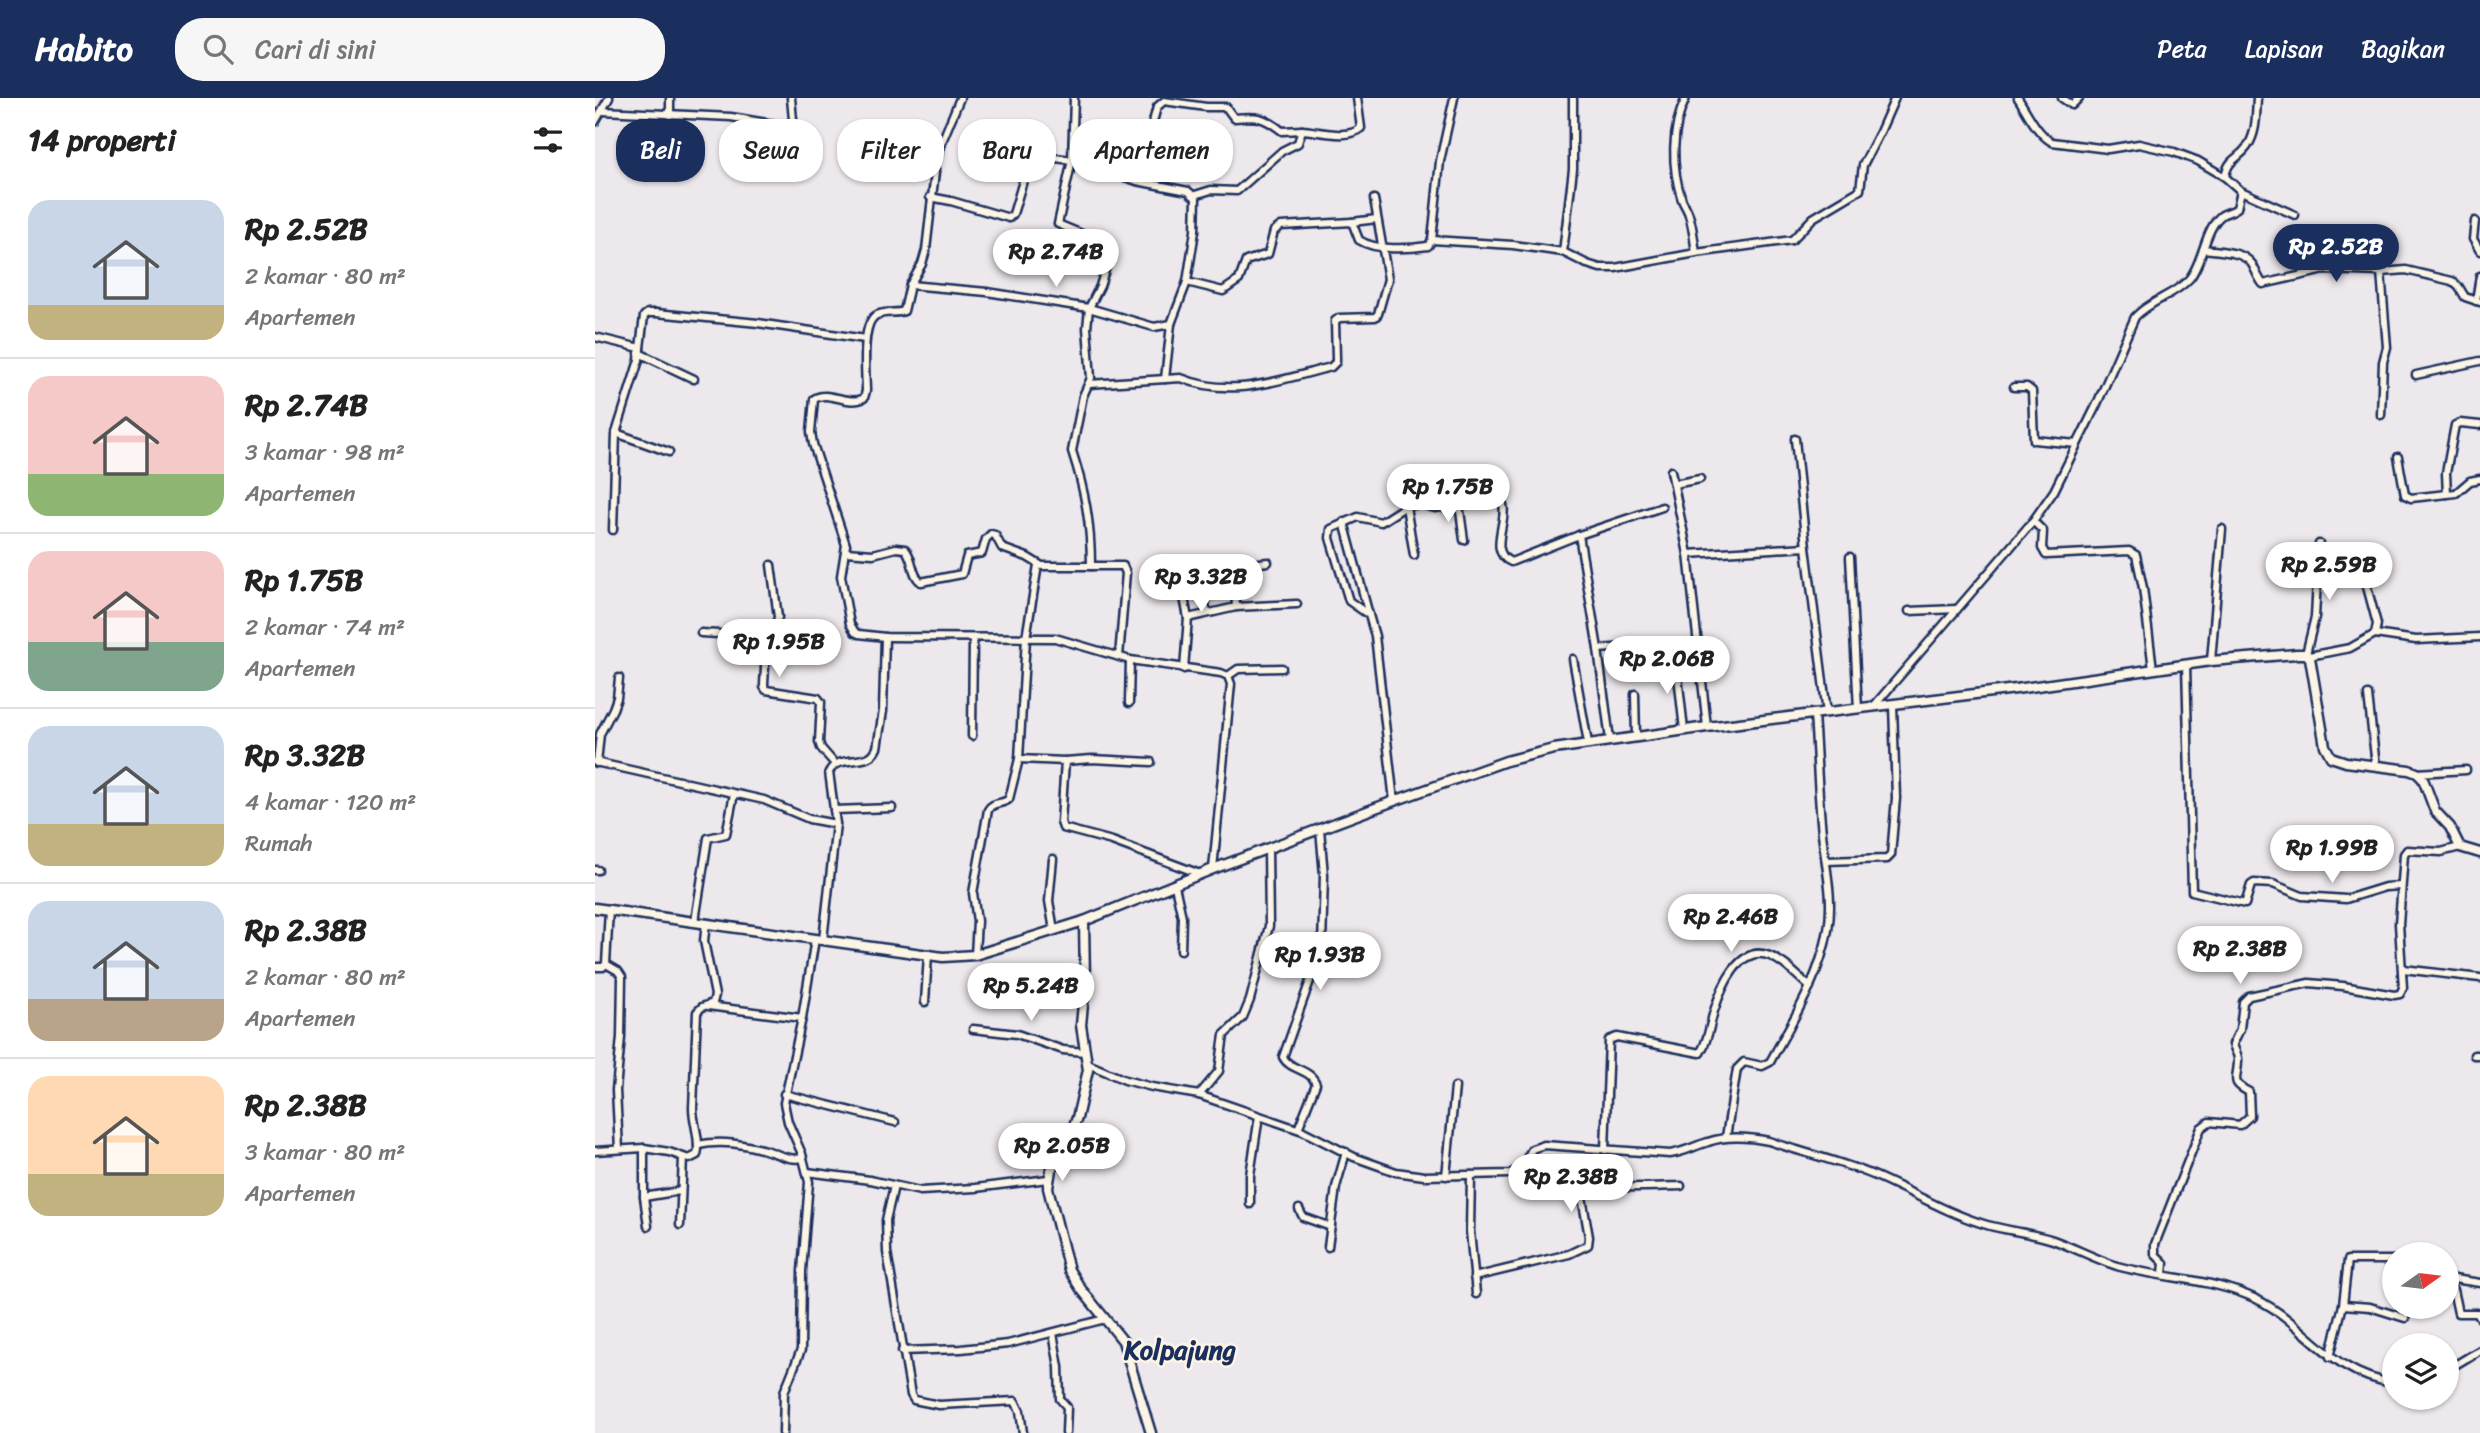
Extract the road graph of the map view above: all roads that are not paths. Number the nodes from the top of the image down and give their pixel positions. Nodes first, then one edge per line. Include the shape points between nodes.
1 (609, 98) edge
2 (670, 98) edge
3 (791, 98) edge
4 (960, 98) edge
5 (1074, 98) edge
6 (1357, 98) edge
7 (1454, 98) edge
8 (1573, 98) edge
9 (1686, 98) edge
10 (1895, 98) edge
11 (2018, 98) edge
12 (2062, 98) edge
13 (2079, 98) edge
14 (2256, 98) edge
15 (601, 111) junction
16 (670, 116) junction
17 (740, 119) edge
18 (792, 119) edge
19 (1073, 119) edge
20 (1154, 119) edge
21 (595, 122) edge
22 (1302, 130) junction
23 (1070, 160) edge
24 (1070, 169) edge
25 (2225, 177) junction
26 (1142, 182) edge
27 (2241, 191) junction
28 (1195, 195) junction
29 (930, 197) junction
30 (1374, 199) dead end
31 (2295, 215) dead end
32 (1377, 219) junction
33 (2475, 221) dead end
34 (1352, 222) junction
35 (1432, 240) junction
36 (1382, 247) junction
37 (2204, 249) junction
38 (2480, 251) edge
39 (1563, 252) junction
40 (1696, 253) junction
41 (2381, 272) junction
42 (2480, 276) edge
43 (1187, 282) junction
44 (909, 285) junction
45 (2478, 302) edge
46 (1089, 308) junction
47 (1171, 324) junction
48 (595, 337) edge
49 (865, 339) junction
50 (640, 351) junction
51 (2480, 361) edge
52 (2416, 375) dead end
53 (694, 379) dead end
54 (1165, 379) junction
55 (1089, 384) junction
56 (2014, 387) dead end
57 (2381, 415) dead end
58 (2480, 425) edge
59 (616, 433) junction
60 (1795, 439) dead end
61 (2077, 444) junction
62 (669, 452) dead end
63 (2398, 457) dead end
64 (1671, 471) dead end
65 (1700, 479) dead end
66 (2480, 479) edge
67 (1674, 484) junction
68 (2448, 494) junction
69 (1459, 504) junction
70 (1406, 506) junction
71 (1662, 507) dead end
72 (2033, 521) junction
73 (1344, 522) junction
74 (2222, 529) dead end
75 (613, 530) dead end
76 (1579, 535) junction
77 (1464, 540) dead end
78 (2319, 544) dead end
79 (1806, 547) junction
80 (846, 552) junction
81 (1688, 554) junction
82 (1414, 555) dead end
83 (1850, 557) dead end
84 (1177, 562) dead end
85 (1195, 562) dead end
86 (1268, 562) dead end
87 (2377, 563) dead end
88 (771, 565) dead end
89 (1038, 565) junction
90 (1091, 566) junction
91 (1297, 604) dead end
92 (1236, 607) junction
93 (1957, 609) junction
94 (1909, 611) dead end
95 (1207, 613) junction
96 (1369, 615) junction
97 (1188, 618) junction
98 (701, 632) dead end
99 (2377, 634) junction
100 (885, 637) junction
101 (2480, 637) edge
102 (973, 638) junction
103 (1026, 638) junction
104 (761, 640) junction
105 (1672, 644) dead end
106 (1598, 649) junction
107 (2308, 656) junction
108 (1118, 657) junction
109 (1676, 658) dead end
110 (1573, 659) dead end
111 (1130, 660) junction
112 (2210, 661) junction
113 (2186, 665) junction
114 (1282, 668) dead end
115 (1184, 669) junction
116 (2153, 669) junction
117 (1228, 676) junction
118 (619, 678) dead end
119 (1635, 694) dead end
120 (2368, 695) dead end
121 (1129, 703) dead end
122 (1893, 705) junction
123 (1873, 707) junction
124 (1858, 709) junction
125 (1827, 713) junction
126 (1814, 718) junction
127 (1707, 727) junction
128 (1684, 730) junction
129 (972, 736) dead end
130 (1636, 737) junction
131 (1609, 740) junction
132 (1588, 743) junction
133 (1019, 759) junction
134 (1065, 761) junction
135 (1151, 762) dead end
136 (596, 763) edge
137 (835, 764) junction
138 (2376, 765) junction
139 (2466, 770) dead end
140 (2417, 773) junction
141 (734, 794) junction
142 (1394, 801) junction
143 (892, 808) dead end
144 (835, 816) junction
145 (1320, 829) junction
146 (1268, 848) junction
147 (2460, 848) junction
148 (2480, 853) edge
149 (1053, 859) dead end
150 (1826, 860) junction
151 (1213, 869) junction
152 (1200, 874) junction
153 (1175, 886) junction
154 (2401, 886) junction
155 (595, 908) edge
156 (609, 909) junction
157 (695, 921) junction
158 (1084, 921) junction
159 (706, 923) junction
160 (1054, 930) junction
161 (819, 939) junction
162 (1266, 943) junction
163 (1322, 947) junction
164 (1181, 950) dead end
165 (928, 954) junction
166 (975, 956) junction
167 (605, 964) junction
168 (595, 967) edge
169 (2403, 969) junction
170 (2480, 978) edge
171 (1809, 987) junction
172 (925, 1002) dead end
173 (708, 1006) junction
174 (802, 1018) junction
175 (974, 1028) dead end
176 (1084, 1052) junction
177 (1088, 1064) junction
178 (1455, 1087) dead end
179 (785, 1094) junction
180 (1199, 1095) junction
181 (1259, 1116) junction
182 (895, 1122) dead end
183 (1298, 1129) junction
184 (1726, 1137) junction
185 (698, 1145) junction
186 (644, 1148) junction
187 (619, 1149) junction
188 (1605, 1150) junction
189 (595, 1151) edge
190 (1346, 1152) junction
191 (683, 1158) junction
192 (803, 1158) junction
193 (1517, 1171) junction
194 (807, 1172) junction
195 (1471, 1175) junction
196 (1445, 1176) junction
197 (1048, 1179) junction
198 (894, 1186) junction
199 (1580, 1186) junction
200 (1681, 1186) dead end
201 (680, 1191) junction
202 (644, 1197) junction
203 (1250, 1204) dead end
204 (1299, 1209) dead end
205 (680, 1225) dead end
206 (648, 1226) dead end
207 (1331, 1227) junction
208 (1328, 1247) dead end
209 (2382, 1260) edge
210 (2163, 1274) junction
211 (1474, 1277) junction
212 (2459, 1280) edge
213 (2480, 1283) edge
214 (1476, 1294) dead end
215 (2343, 1305) junction
216 (2382, 1311) edge
217 (2459, 1313) edge
218 (2480, 1318) edge
219 (1105, 1319) junction
220 (1052, 1333) junction
221 (2480, 1350) edge
222 (902, 1351) junction
223 (2330, 1357) junction
224 (2459, 1363) edge
225 (2382, 1381) edge
226 (783, 1433) edge
227 (1023, 1433) edge
228 (1066, 1433) edge
229 (1151, 1433) edge

1 - 15 street
2 - 16 street
3 - 18 street
4 - 29 street via 941,144
5 - 19 street
6 - 22 street via 1361,128 1357,132
7 - 35 street via 1440,162
8 - 39 street via 1573,169
9 - 40 street via 1675,131 1675,159
10 - 40 street via 1863,165 1860,190 1813,218 1793,240
11 - 25 street via 2039,132 2052,142 2108,149 2139,144 2198,161
12 - 13 street via 2072,106
14 - 25 street via 2251,142 2229,163
15 - 16 street
15 - 21 street
16 - 17 street
20 - 22 street via 1164,101 1226,107 1235,118 1257,116 1282,131
22 - 28 street via 1298,143 1282,151 1241,188
23 - 29 street via 1038,156 1029,160 1009,218
24 - 46 street via 1058,224 1107,244 1111,251
25 - 27 street
26 - 28 street
27 - 31 street
27 - 37 street via 2238,206 2219,218
28 - 43 street
29 - 44 street via 926,250
30 - 32 street
32 - 34 street
32 - 36 street
33 - 38 street via 2473,239
34 - 36 street via 1359,240
34 - 43 street via 1281,226 1268,254 1244,262 1238,280 1223,290
35 - 36 street via 1421,247
35 - 39 street
36 - 54 street via 1388,279 1378,314 1335,321 1336,358 1331,367 1244,387 1213,388 1181,378
37 - 41 street via 2247,259 2263,284 2325,270
37 - 61 street via 2189,279 2135,317
39 - 40 street via 1600,268
41 - 45 street via 2412,271 2452,281 2465,297
41 - 57 street via 2387,347
42 - 45 street
43 - 47 street
44 - 46 street
44 - 49 street via 904,311 874,316
46 - 47 street via 1154,327
46 - 55 street
47 - 54 street
48 - 50 street
49 - 50 street via 648,313
49 - 80 street via 864,398 855,401 821,395 814,399 811,432
50 - 53 street
50 - 59 street
51 - 52 street
54 - 55 street
55 - 90 street via 1072,451 1087,498
56 - 61 street via 2032,391 2035,440
58 - 68 street via 2455,425 2446,473
59 - 62 street
59 - 75 street
60 - 79 street
61 - 72 street
63 - 68 street via 2405,495
64 - 67 street
65 - 67 street
66 - 68 street
67 - 81 street
69 - 70 street via 1435,509
69 - 76 street via 1467,495 1502,499 1506,508 1499,536 1507,561
69 - 77 street
70 - 73 street via 1381,522 1364,517
70 - 82 street
71 - 76 street
72 - 93 street
72 - 116 street via 2043,531 2046,555 2129,551 2136,555
73 - 96 street
73 - 96 street via 1329,533 1349,601
74 - 112 street
76 - 106 street
78 - 107 street
79 - 81 street
79 - 125 street
80 - 89 street via 905,549 921,583 962,574 967,556 982,553 991,534 1002,548
80 - 100 street via 841,576 852,627 859,634
81 - 127 street
83 - 124 street
84 - 97 street
85 - 95 street
86 - 92 street via 1234,566
87 - 99 street via 2366,583
88 - 104 street via 778,618 774,633
89 - 90 street
89 - 103 street
90 - 108 street via 1125,568
91 - 92 street
92 - 95 street
93 - 94 street
93 - 123 street
95 - 97 street
96 - 142 street
97 - 115 street
98 - 104 street
99 - 101 street via 2426,640
99 - 107 street via 2350,648
100 - 102 street
100 - 137 street via 877,748 868,758
102 - 103 street
102 - 129 street
103 - 108 street via 1061,639
103 - 133 street
104 - 137 street via 764,687 818,698 819,742
105 - 106 street
106 - 131 street
107 - 112 street
107 - 138 street via 2327,752 2337,760
108 - 111 street
109 - 128 street
110 - 132 street
111 - 115 street
111 - 121 street
112 - 113 street
113 - 116 street
113 - 154 street via 2192,891 2245,904 2254,883 2280,886 2302,896 2338,899
114 - 117 street via 1238,669
115 - 117 street
116 - 122 street
117 - 151 street via 1231,684
118 - 136 street via 617,698 600,734
119 - 130 street
120 - 138 street
122 - 123 street
122 - 150 street via 1896,798 1891,855 1887,859
123 - 124 street
124 - 125 street
125 - 126 street
126 - 127 street
126 - 150 street
127 - 128 street
128 - 130 street
130 - 131 street
131 - 132 street
132 - 142 street via 1506,761
133 - 134 street
133 - 166 street via 1009,799 988,810 973,896
134 - 135 street
134 - 152 street via 1063,828
136 - 141 street
137 - 144 street via 828,778
138 - 140 street
139 - 140 street
140 - 147 street
141 - 144 street via 777,804 809,819
141 - 157 street via 726,834 708,838
142 - 145 street
143 - 144 street
144 - 161 street
145 - 146 street
145 - 163 street
146 - 151 street
146 - 162 street
147 - 148 street
147 - 154 street via 2407,850
149 - 160 street via 1049,901
150 - 171 street via 1831,916
151 - 152 street
152 - 153 street
153 - 158 street
153 - 164 street via 1182,917
154 - 169 street
155 - 156 street
156 - 157 street
156 - 167 street
157 - 159 street
158 - 160 street
158 - 176 street
159 - 161 street
159 - 173 street via 704,941 715,995
160 - 166 street
161 - 165 street
161 - 174 street
162 - 163 street
162 - 180 street via 1246,1012 1224,1035 1219,1071
163 - 183 street via 1283,1057 1309,1073 1316,1084
165 - 166 street
165 - 172 street
167 - 168 street
167 - 187 street via 622,977 616,1090
169 - 170 street
169 - 210 street via 2403,988 2394,995 2309,983 2259,993 2243,1002 2233,1044 2238,1056 2236,1083 2249,1092 2250,1116 2240,1125 2209,1122 2201,1128 2155,1244 2155,1254 2164,1263
171 - 184 street via 1770,1062 1762,1066 1744,1062 1737,1069
171 - 188 street via 1774,958 1753,956 1726,979 1700,1053 1617,1037 1609,1040
173 - 174 street
173 - 185 street via 698,1010 697,1019 693,1123
174 - 179 street
175 - 176 street
176 - 177 street
177 - 180 street via 1125,1080
177 - 197 street via 1074,1125
178 - 196 street
179 - 182 street
179 - 192 street via 785,1112
180 - 181 street
181 - 183 street
181 - 203 street
183 - 190 street
184 - 188 street via 1670,1154
184 - 210 street via 1769,1141 1878,1177 1987,1225 2050,1239 2120,1266
185 - 191 street via 697,1155
185 - 192 street via 727,1142 790,1160
186 - 187 street
186 - 191 street
186 - 202 street
187 - 189 street
188 - 193 street via 1538,1146 1529,1151
190 - 196 street via 1396,1172
190 - 207 street
191 - 201 street
192 - 194 street
193 - 195 street
193 - 199 street via 1526,1178
194 - 198 street
194 - 226 street via 801,1350 784,1392
195 - 196 street
195 - 211 street
197 - 198 street via 935,1191
197 - 219 street via 1069,1270
198 - 222 street via 885,1231
199 - 200 street
199 - 211 street via 1588,1245 1569,1254
201 - 202 street
201 - 205 street
202 - 206 street
204 - 207 street via 1303,1217
207 - 208 street
209 - 215 street via 2348,1260
210 - 223 street via 2255,1298 2302,1330
211 - 214 street
212 - 213 street
215 - 216 street
215 - 223 street
217 - 218 street via 2474,1312
219 - 220 street
219 - 229 street via 1126,1348
220 - 222 street via 1008,1344
220 - 228 street via 1060,1399 1067,1407
221 - 224 street
222 - 227 street via 914,1400 939,1405 1015,1401
223 - 225 street

